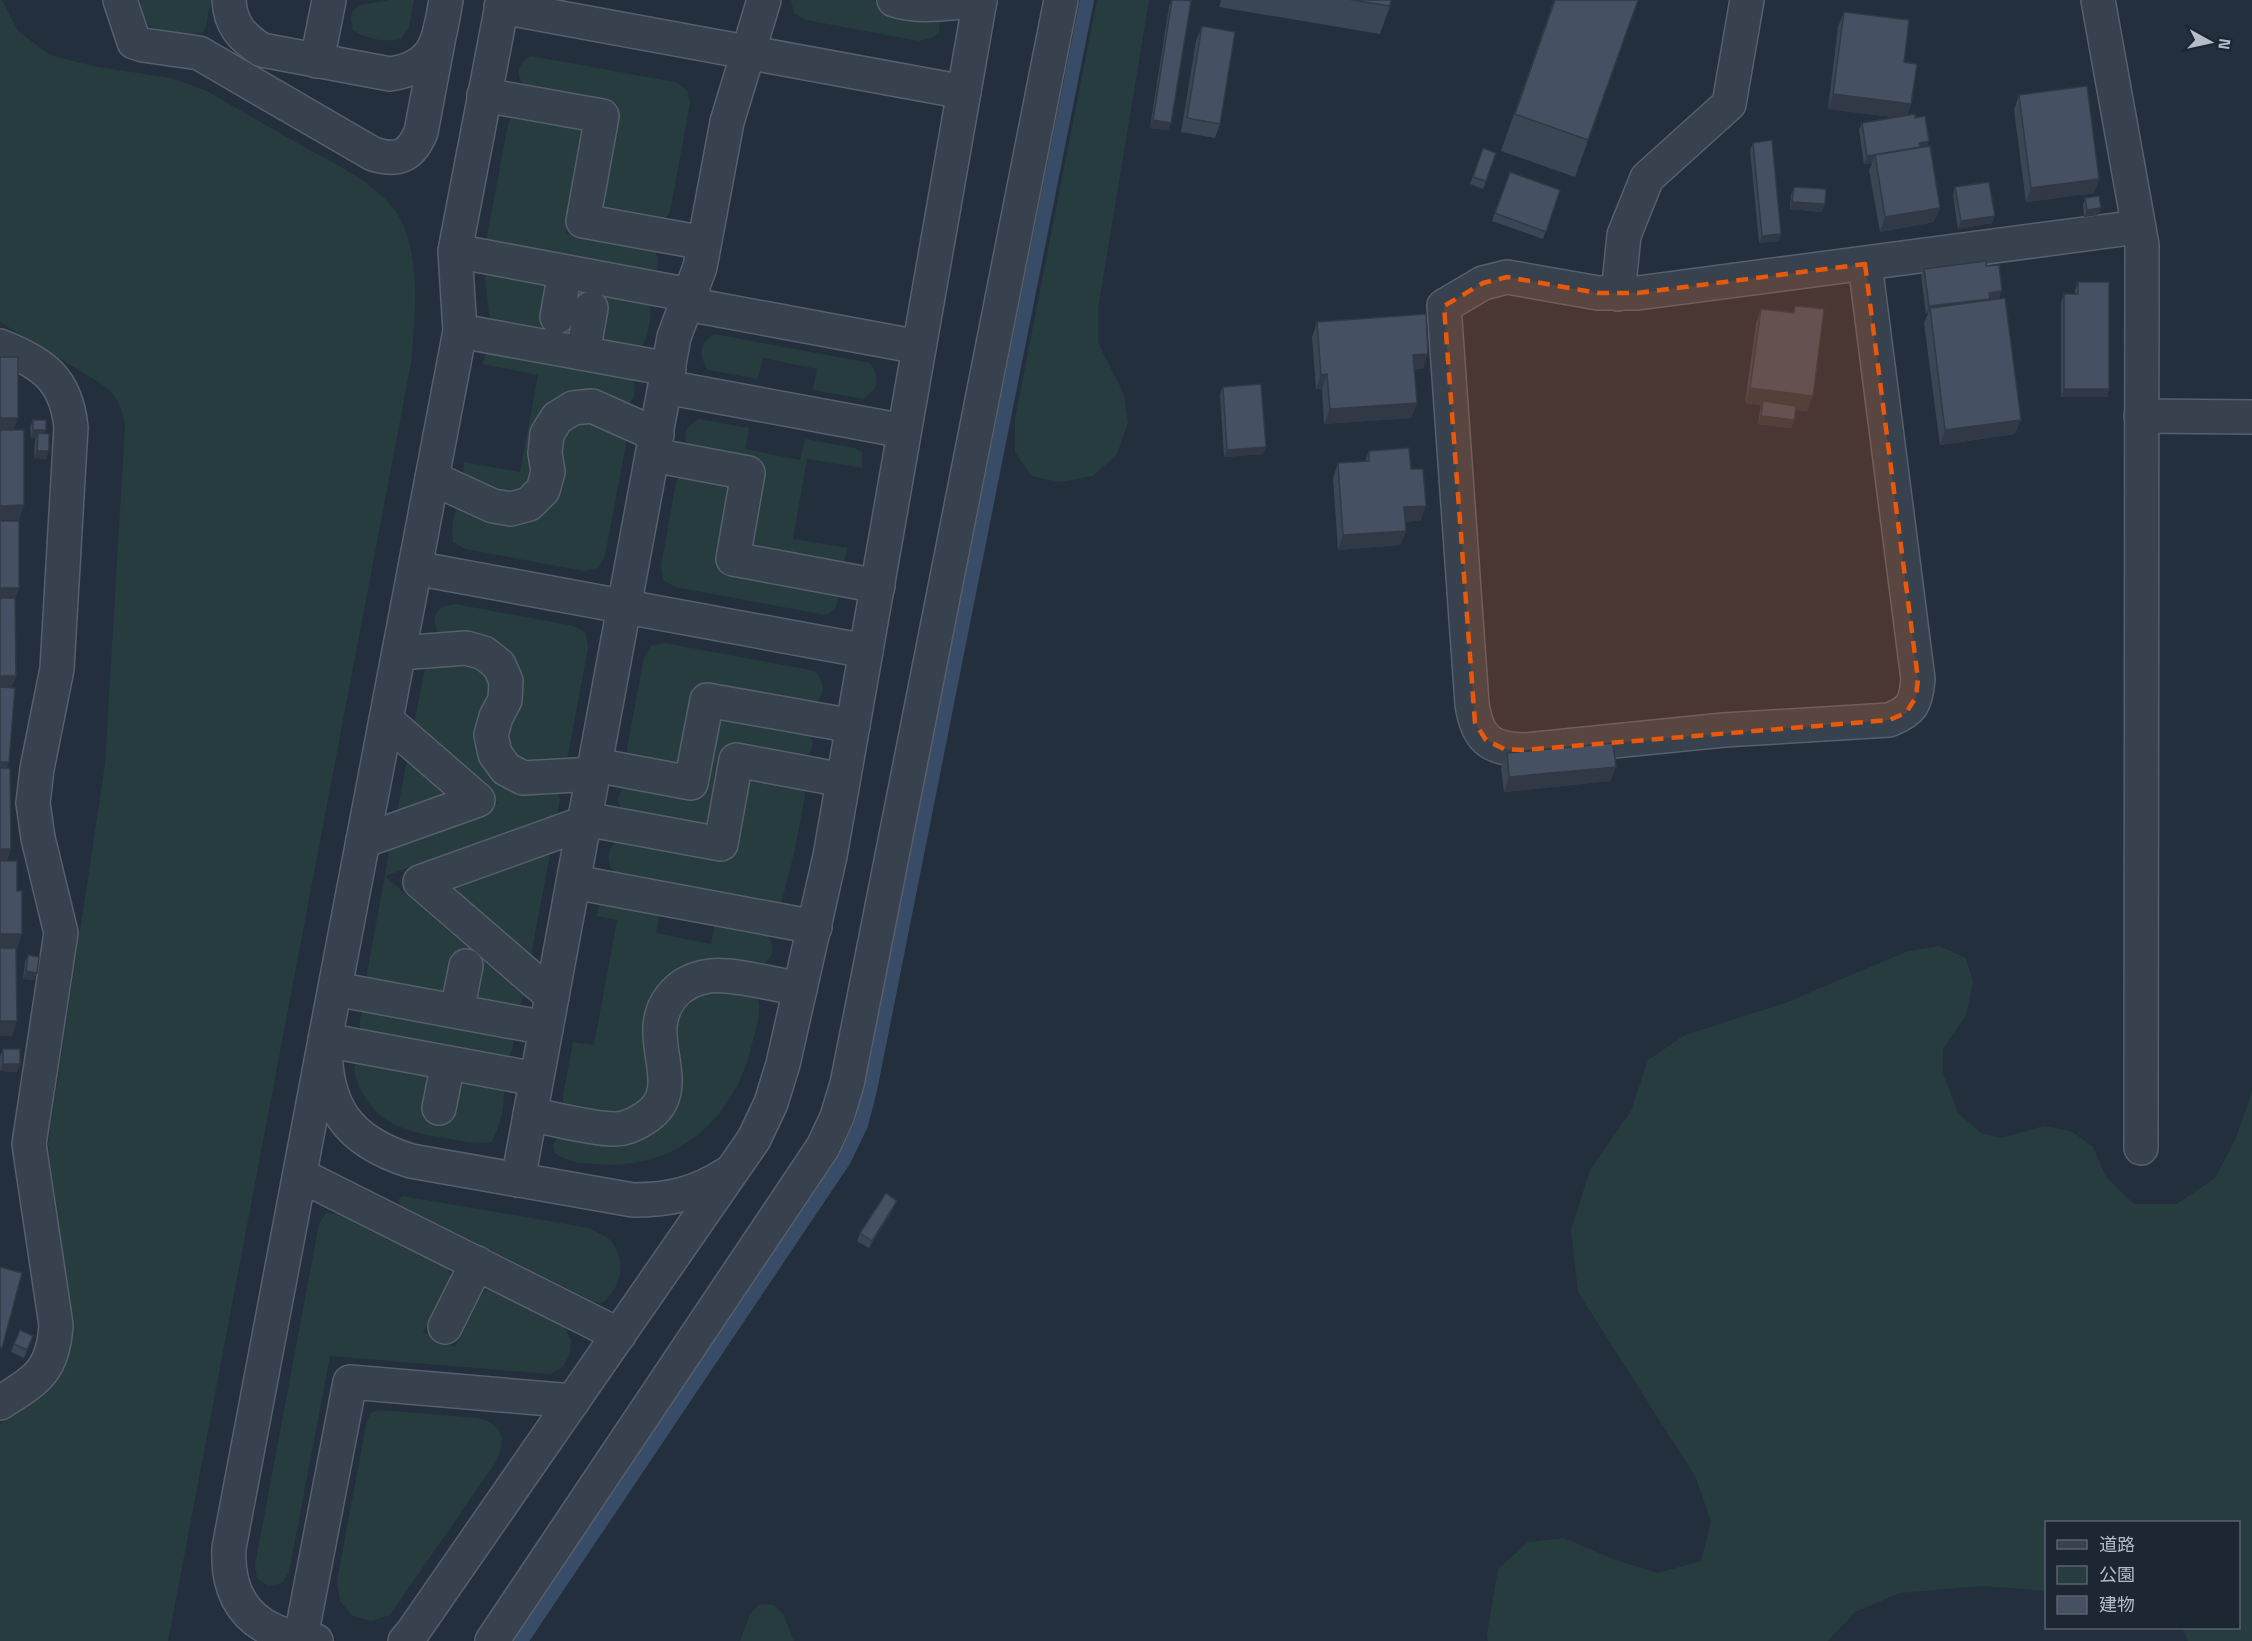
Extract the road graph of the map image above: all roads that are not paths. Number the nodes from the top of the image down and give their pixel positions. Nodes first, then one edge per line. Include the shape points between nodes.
1 (120, 0) edge
2 (229, 0) edge
3 (764, 0) edge
4 (894, 0) edge
5 (980, 0) edge
6 (1061, 0) edge
7 (1747, 0) edge
8 (2097, 0) edge
9 (335, 1) edge
10 (502, 4) edge
11 (561, 9) edge
12 (444, 13) edge
13 (615, 14) edge
14 (249, 42) junction
15 (748, 52) junction
16 (317, 61) junction
17 (231, 72) junction
18 (964, 92) junction
19 (484, 95) junction
20 (2138, 227) junction
21 (704, 243) junction
22 (455, 251) junction
23 (1865, 264) junction
24 (565, 272) junction
25 (1617, 294) junction
26 (688, 299) junction
27 (591, 308) dead end
28 (557, 318) dead end
29 (460, 331) junction
30 (0, 346) edge
31 (919, 347) junction
32 (583, 353) junction
33 (667, 378) junction
34 (2141, 416) junction
35 (2252, 417) edge
36 (904, 431) junction
37 (655, 445) junction
38 (432, 478) junction
39 (415, 568) junction
40 (878, 586) junction
41 (624, 607) junction
42 (866, 651) junction
43 (399, 653) junction
44 (386, 720) junction
45 (853, 726) junction
46 (594, 769) junction
47 (843, 780) junction
48 (585, 821) junction
49 (363, 842) junction
50 (574, 882) junction
51 (814, 927) junction
52 (466, 966) dead end
53 (335, 989) junction
54 (800, 989) junction
55 (552, 996) junction
56 (457, 1011) junction
57 (546, 1028) junction
58 (325, 1040) junction
59 (448, 1063) junction
60 (537, 1079) junction
61 (439, 1108) dead end
62 (530, 1114) junction
63 (2140, 1148) dead end
64 (731, 1172) junction
65 (300, 1175) junction
66 (518, 1180) junction
67 (477, 1263) junction
68 (445, 1327) dead end
69 (618, 1335) junction
70 (573, 1401) junction
71 (0, 1403) edge
72 (309, 1639) edge
73 (405, 1641) edge
74 (492, 1641) edge

1 - 17 street via 134,42 199,53
2 - 14 street via 237,31
3 - 15 street
4 - 5 street
5 - 18 street
6 - 74 street via 847,1084 837,1117 823,1147
7 - 25 street via 1729,104 1647,178 1624,235
8 - 20 street
9 - 16 street
10 - 11 street
10 - 19 street
11 - 13 street
12 - 16 street via 439,41 430,55 405,72 390,74
12 - 17 street via 421,132 415,146 402,156 388,159 373,154
13 - 15 street
14 - 16 street via 262,50
14 - 17 street
15 - 18 street
15 - 21 street via 727,122
18 - 31 street
19 - 21 street via 602,116 583,221
19 - 22 street
20 - 23 street
20 - 34 street via 2142,245
21 - 26 street
22 - 24 street
22 - 29 street
23 - 25 street
23 - 25 street via 1918,679 1916,697 1906,713 1889,720 1504,749 1486,740 1475,723 1472,704 1444,306 1484,283 1507,278
24 - 26 street
24 - 28 street
26 - 31 street
26 - 33 street via 674,337
27 - 32 street
29 - 32 street
29 - 38 street
30 - 71 street via 49,373 62,389 71,427 57,669 33,803 61,933 28,1144 56,1325 47,1364 35,1380
31 - 36 street
32 - 33 street
33 - 36 street
33 - 37 street
34 - 35 street
34 - 63 street
36 - 40 street
37 - 38 street via 592,406 573,408 557,418 547,434 548,472 543,490 529,504 511,509 493,507
37 - 40 street via 748,473 733,559
37 - 41 street
38 - 39 street
39 - 41 street
39 - 43 street
40 - 42 street
41 - 42 street
41 - 46 street
42 - 45 street
43 - 44 street
43 - 46 street via 466,648 484,653 499,665 506,681 505,700 491,735 495,754 506,769 523,778
44 - 49 street
44 - 49 street via 478,800
45 - 46 street via 707,700 691,783
45 - 47 street
46 - 48 street
47 - 48 street via 736,760 721,844
47 - 51 street
48 - 50 street
48 - 55 street via 420,882
49 - 53 street
50 - 51 street
50 - 55 street
51 - 54 street
52 - 56 street
53 - 56 street
53 - 58 street
54 - 62 street via 712,975 693,979 665,1004 658,1023 666,1084 649,1115 634,1125 616,1129
54 - 64 street via 771,1103 754,1139
55 - 57 street
56 - 57 street
57 - 60 street
58 - 59 street
58 - 65 street
58 - 66 street via 330,1094 362,1138 385,1153 411,1161
59 - 60 street
59 - 61 street
60 - 62 street
62 - 66 street
64 - 66 street via 684,1195 658,1200 633,1200
64 - 69 street
65 - 67 street
65 - 72 street via 228,1569 243,1607 258,1621 276,1632
67 - 68 street
67 - 69 street
69 - 70 street
70 - 72 street via 350,1382
70 - 73 street

